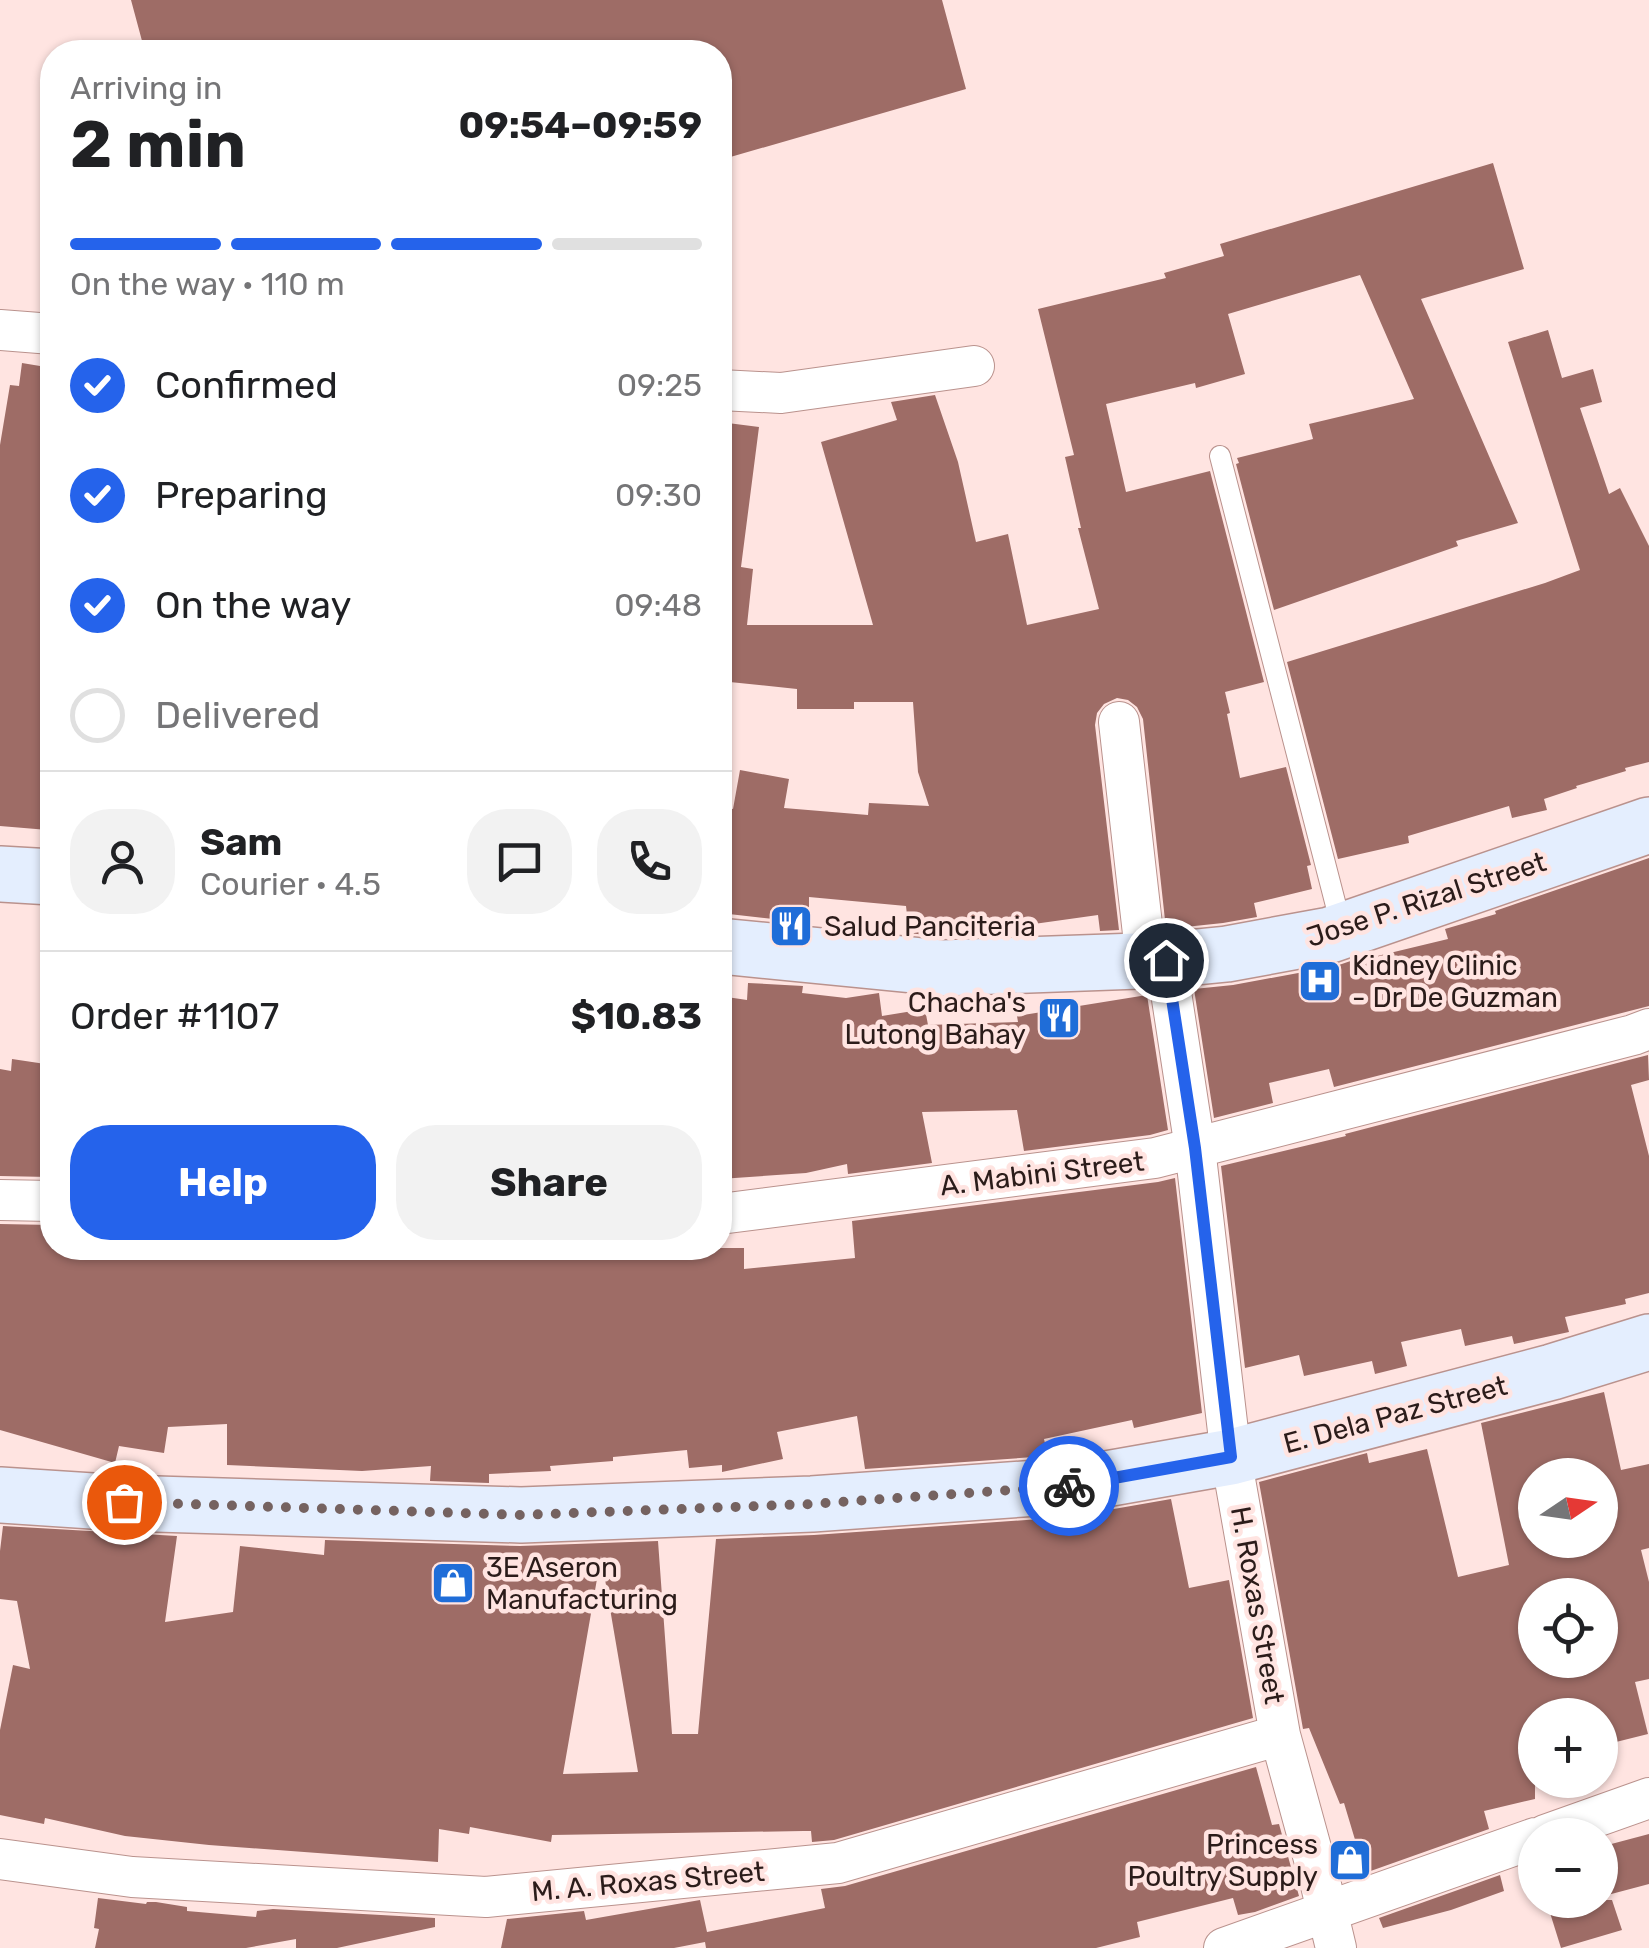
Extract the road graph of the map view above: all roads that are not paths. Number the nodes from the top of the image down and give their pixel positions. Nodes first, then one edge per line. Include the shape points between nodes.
1 (0, 330) edge
2 (40, 333) edge
3 (974, 366) dead end
4 (732, 391) edge
5 (1220, 456) dead end
6 (1119, 722) dead end
7 (1648, 830) edge
8 (0, 874) edge
9 (40, 877) edge
10 (1342, 930) junction
11 (732, 947) edge
12 (1156, 960) junction
13 (1649, 1029) edge
14 (1195, 1148) junction
15 (0, 1200) edge
16 (40, 1202) edge
17 (732, 1212) edge
18 (1649, 1342) edge
19 (1231, 1457) junction
20 (0, 1495) edge
21 (1280, 1735) junction
22 (1649, 1798) edge
23 (1593, 1818) edge
24 (1518, 1846) edge
25 (0, 1859) edge
26 (1332, 1929) edge
27 (1224, 1948) edge

1 - 2 street
3 - 4 street via 781,394
5 - 10 lane
6 - 12 street, H. Roxas Street
7 - 10 street, Jose P. Rizal Street
8 - 9 street
10 - 12 street, Jose P. Rizal Street via 1226,954
11 - 12 street, Jose P. Rizal Street via 942,968
12 - 14 street, H. Roxas Street
13 - 14 street, A. Mabini Street
14 - 17 street, A. Mabini Street
14 - 19 street, H. Roxas Street
15 - 16 street
18 - 19 street, E. Dela Paz Street
19 - 20 street, E. Dela Paz Street via 1066,1486 540,1514
19 - 21 street, H. Roxas Street
21 - 25 street, M. A. Roxas Street via 838,1863 486,1897 132,1877
21 - 26 street, H. Roxas Street
22 - 23 street
24 - 26 street
26 - 27 street

